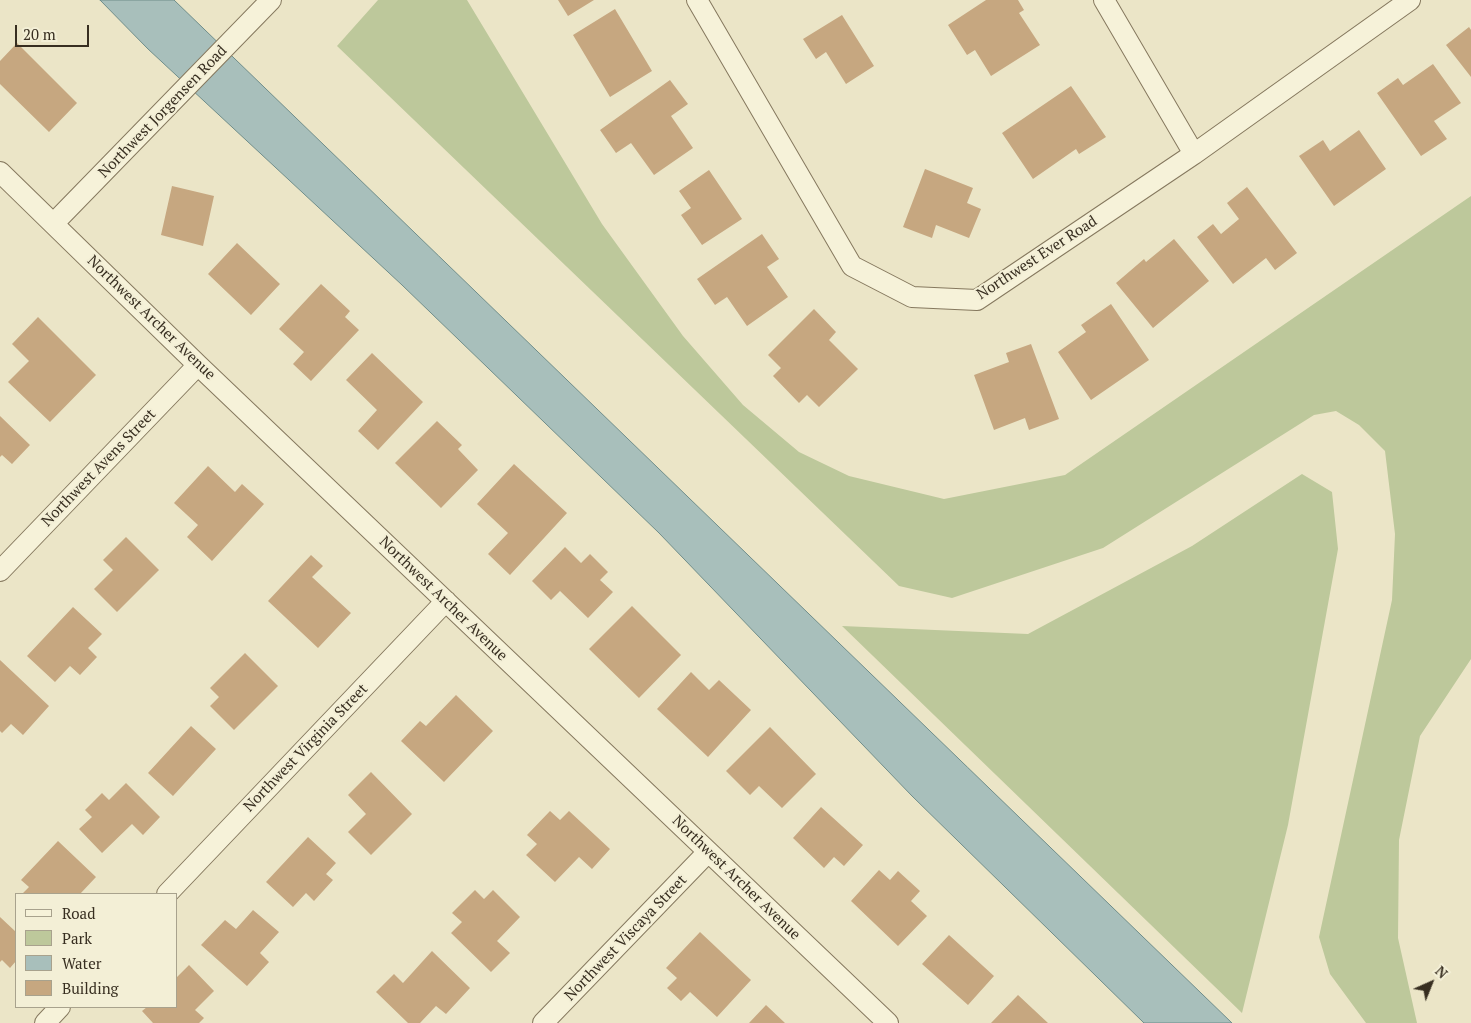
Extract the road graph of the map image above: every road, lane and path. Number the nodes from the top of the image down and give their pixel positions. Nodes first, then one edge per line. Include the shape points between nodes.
1 (271, 0) edge
2 (697, 0) edge
3 (1104, 0) edge
4 (1410, 0) edge
5 (1194, 154) junction
6 (0, 172) edge
7 (54, 223) junction
8 (198, 366) junction
9 (0, 571) edge
10 (446, 601) junction
11 (708, 852) junction
12 (168, 893) edge
13 (59, 1008) edge
14 (45, 1023) edge
15 (543, 1023) edge
16 (888, 1023) edge

1 - 7 street, Northwest Jorgensen Road
2 - 5 street, Northwest Ever Road via 852,266 912,297 977,300
3 - 5 street
4 - 5 street, Northwest Ever Road
6 - 7 street, Northwest Archer Avenue
7 - 8 street, Northwest Archer Avenue
8 - 9 street, Northwest Avens Street
8 - 10 street, Northwest Archer Avenue
10 - 11 street, Northwest Archer Avenue
10 - 12 street, Northwest Virginia Street
11 - 15 street, Northwest Viscaya Street
11 - 16 street, Northwest Archer Avenue
13 - 14 street

